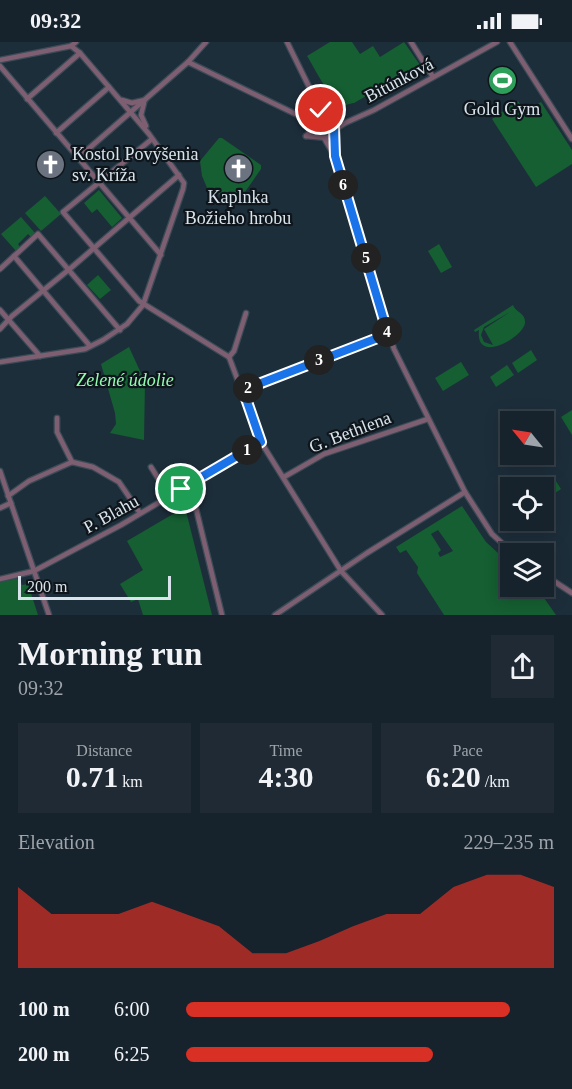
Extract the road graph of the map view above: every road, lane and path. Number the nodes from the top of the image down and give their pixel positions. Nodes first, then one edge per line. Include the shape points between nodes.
1 (206, 42) edge
2 (287, 42) edge
3 (411, 42) edge
4 (497, 42) edge
5 (510, 42) edge
6 (74, 44) edge
7 (80, 53) junction
8 (0, 60) edge
9 (188, 62) junction
10 (0, 66) edge
11 (433, 77) junction
12 (109, 87) junction
13 (27, 99) junction
14 (119, 99) junction
15 (146, 100) junction
16 (316, 100) junction
17 (131, 113) junction
18 (310, 120) dead end
19 (330, 122) junction
20 (345, 123) junction
21 (318, 125) junction
22 (334, 132) junction
23 (56, 133) junction
24 (151, 137) junction
25 (322, 137) junction
26 (572, 139) edge
27 (335, 156) junction
28 (78, 158) junction
29 (178, 175) junction
30 (99, 183) junction
31 (129, 218) junction
32 (94, 248) junction
33 (161, 255) junction
34 (14, 256) junction
35 (0, 268) edge
36 (69, 270) junction
37 (42, 291) junction
38 (143, 305) junction
39 (0, 310) edge
40 (246, 314) dead end
41 (9, 321) junction
42 (0, 329) edge
43 (120, 330) junction
44 (388, 334) junction
45 (90, 346) junction
46 (40, 356) junction
47 (229, 357) junction
48 (0, 362) edge
49 (243, 390) junction
50 (57, 418) dead end
51 (428, 418) junction
52 (261, 442) junction
53 (72, 462) junction
54 (151, 467) dead end
55 (0, 471) edge
56 (284, 477) junction
57 (189, 484) junction
58 (465, 492) junction
59 (8, 496) junction
60 (169, 496) junction
61 (11, 503) junction
62 (0, 508) edge
63 (140, 513) junction
64 (502, 543) edge
65 (34, 571) junction
66 (341, 571) junction
67 (0, 579) edge
68 (554, 581) edge
69 (572, 593) edge
70 (49, 615) edge
71 (222, 615) edge
72 (275, 615) edge
73 (382, 615) edge

1 - 9 street
2 - 16 street
3 - 11 street
4 - 11 street, Bitúnková
5 - 26 street
6 - 7 street
6 - 8 street
7 - 12 street
7 - 13 street
9 - 15 street
9 - 18 street
10 - 13 street
11 - 20 street, Bitúnková
12 - 14 street
12 - 23 street
13 - 23 street
14 - 15 street via 132,103
14 - 17 street
15 - 17 street
15 - 24 street via 141,115
16 - 19 street
16 - 21 street
17 - 24 street
17 - 28 street
19 - 20 street, Bitúnková
19 - 21 street, Bitúnková
19 - 22 street
20 - 22 street, Bitúnková
21 - 25 street
21 - 25 street via 306,136
22 - 25 street, Bitúnková
22 - 27 street
23 - 28 street
24 - 29 street
24 - 30 street
25 - 27 street
27 - 44 street
28 - 30 street
29 - 31 street
29 - 33 street via 184,183
30 - 31 street
30 - 32 street via 63,212
31 - 32 street
31 - 33 street
32 - 36 street
32 - 38 street
33 - 38 street
34 - 35 street
34 - 36 street via 38,234
34 - 37 street
36 - 37 street
36 - 43 street
37 - 41 street
37 - 45 street
38 - 43 street
38 - 47 street
39 - 41 street
40 - 47 street
41 - 42 street
41 - 46 street
43 - 45 street
44 - 49 street
44 - 51 street
45 - 46 street
46 - 48 street
47 - 49 street
49 - 52 street
50 - 53 street via 57,432
51 - 56 street, G. Bethlena via 324,454
51 - 58 street
52 - 56 street
52 - 57 street, P. Blahu
53 - 59 street via 29,481
53 - 63 street via 93,467 119,482
54 - 60 street
55 - 59 street
56 - 66 street
57 - 60 street, P. Blahu
57 - 71 street
58 - 64 street
58 - 66 street
59 - 61 street
60 - 63 street, P. Blahu
61 - 62 street
61 - 65 street
63 - 65 street, P. Blahu
65 - 67 street, P. Blahu
65 - 70 street
66 - 72 street
66 - 73 street
68 - 69 street

